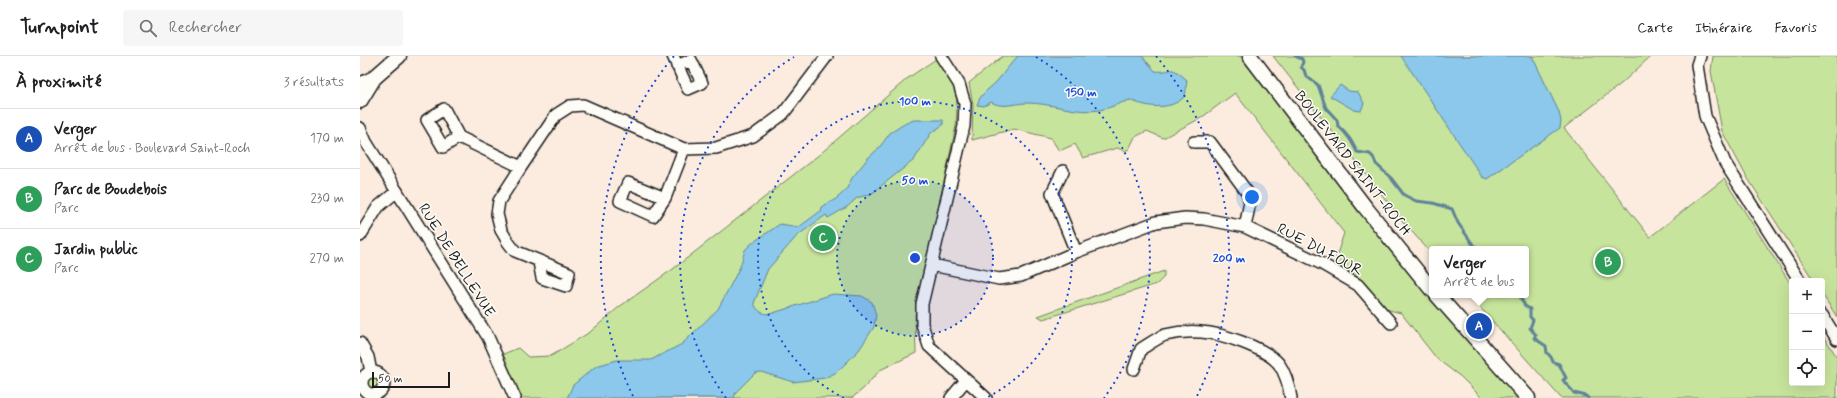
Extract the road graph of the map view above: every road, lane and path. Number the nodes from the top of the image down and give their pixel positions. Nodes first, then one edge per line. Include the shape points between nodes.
1 (399, 56) edge
2 (941, 56) edge
3 (1250, 56) edge
4 (1700, 56) edge
5 (826, 57) edge
6 (374, 78) junction
7 (360, 85) edge
8 (360, 101) edge
9 (360, 128) edge
10 (459, 137) dead end
11 (363, 139) edge
12 (1194, 142) dead end
13 (684, 149) junction
14 (521, 167) junction
15 (1063, 171) dead end
16 (396, 191) junction
17 (665, 198) dead end
18 (1244, 227) junction
19 (360, 236) edge
20 (1076, 252) junction
21 (539, 262) dead end
22 (932, 265) junction
23 (1798, 278) edge
24 (1429, 286) edge
25 (1439, 298) edge
26 (1825, 320) edge
27 (1390, 323) dead end
28 (1837, 339) edge
29 (360, 342) edge
30 (1134, 369) dead end
31 (371, 372) dead end
32 (966, 380) junction
33 (515, 398) edge
34 (950, 398) edge
35 (986, 398) edge
36 (1291, 398) edge
37 (1528, 398) edge

1 - 6 main road
2 - 22 street via 959,84 965,104 964,126
3 - 24 main road, BOULEVARD SAINT-ROCH
4 - 23 street via 1697,65 1705,116 1725,163
5 - 13 street via 783,114 753,136 716,148
6 - 7 main road
6 - 8 main road
9 - 11 street, RUE DE BELLEVUE
10 - 14 street
11 - 16 street, RUE DE BELLEVUE
12 - 18 street via 1210,142 1247,192 1250,202
13 - 14 street via 577,104 556,115
13 - 17 street
14 - 21 street via 499,201 497,214 502,230 515,251
15 - 20 street via 1052,193
16 - 19 street via 378,207
16 - 33 street, RUE DE BELLEVUE via 488,337
18 - 20 street, RUE DU FOUR via 1204,219 1162,221
18 - 27 street, RUE DU FOUR via 1322,264 1358,285
20 - 22 street, RUE DU FOUR via 1021,276 999,279
22 - 32 street via 922,304 922,324 929,346
25 - 37 main road
26 - 28 street
29 - 31 street via 368,357
30 - 36 street via 1141,349 1163,336 1203,332 1232,338 1263,351 1278,363 1288,382
32 - 34 street
32 - 35 street

